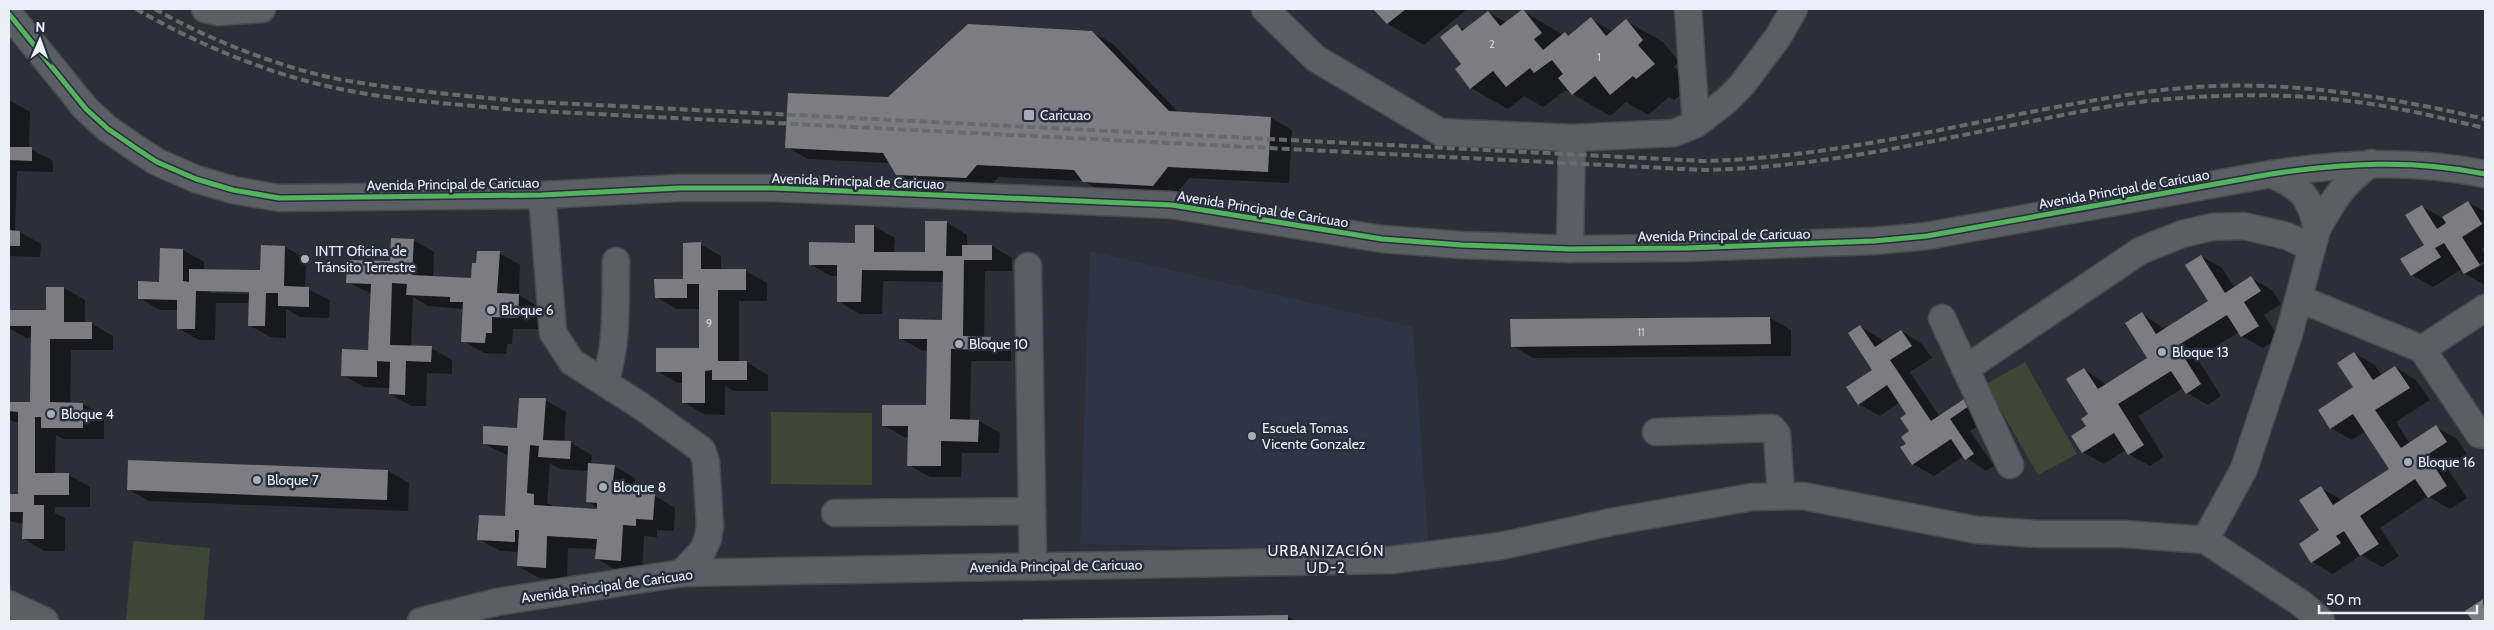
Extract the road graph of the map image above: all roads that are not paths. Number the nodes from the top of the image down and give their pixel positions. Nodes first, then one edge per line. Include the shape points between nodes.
1 (205, 9) edge
2 (262, 9) edge
3 (1265, 9) edge
4 (1688, 9) edge
5 (1794, 9) edge
6 (9, 14) edge
7 (1696, 124) junction
8 (1572, 138) junction
9 (2371, 163) junction
10 (2271, 174) junction
11 (2485, 174) edge
12 (542, 194) junction
13 (2315, 239) junction
14 (1570, 248) junction
15 (616, 261) dead end
16 (1028, 266) dead end
17 (2300, 299) junction
18 (2485, 308) edge
19 (1942, 318) dead end
20 (2422, 349) junction
21 (1965, 369) junction
22 (605, 382) junction
23 (1656, 432) dead end
24 (2485, 435) edge
25 (2010, 465) dead end
26 (1781, 495) junction
27 (1032, 511) junction
28 (834, 513) dead end
29 (2205, 540) junction
30 (1033, 566) junction
31 (682, 573) junction
32 (9, 604) edge
33 (504, 612) edge
34 (45, 621) edge
35 (421, 621) edge
36 (2321, 621) edge

1 - 2 street via 218,12
3 - 8 street via 1315,58 1440,132
4 - 7 street
5 - 7 street via 1778,37 1742,84
6 - 12 street, Avenida Principal de Caricuao via 86,109 108,129 156,162 196,179 279,198
7 - 8 street via 1674,132
8 - 14 street
9 - 10 street, Avenida Principal de Caricuao
9 - 11 street, Avenida Principal de Caricuao via 2420,164
9 - 13 street via 2352,177 2334,198
10 - 13 street via 2294,184 2306,196 2313,210
10 - 14 street, Avenida Principal de Caricuao via 1982,227 1874,241 1714,248
12 - 14 street, Avenida Principal de Caricuao via 774,188 1172,205 1382,240
12 - 22 street via 553,333 572,362
13 - 17 street
13 - 21 street via 2244,226 2182,234 2140,251
15 - 22 street via 614,331
16 - 27 street
17 - 20 street
17 - 29 street via 2244,469
18 - 20 street
19 - 21 street
20 - 24 street via 2478,434
21 - 25 street
22 - 31 street via 702,450 710,526 703,550
23 - 26 street via 1772,428 1777,434
26 - 29 street, Avenida Principal de Caricuao via 1977,530
26 - 30 street, Avenida Principal de Caricuao via 1752,497 1611,522 1501,546 1391,560
27 - 28 street
27 - 30 street
29 - 36 street, Avenida Principal de Caricuao via 2302,604
30 - 31 street, Avenida Principal de Caricuao
31 - 33 street, Avenida Principal de Caricuao
32 - 34 street
33 - 35 street, Avenida Principal de Caricuao

